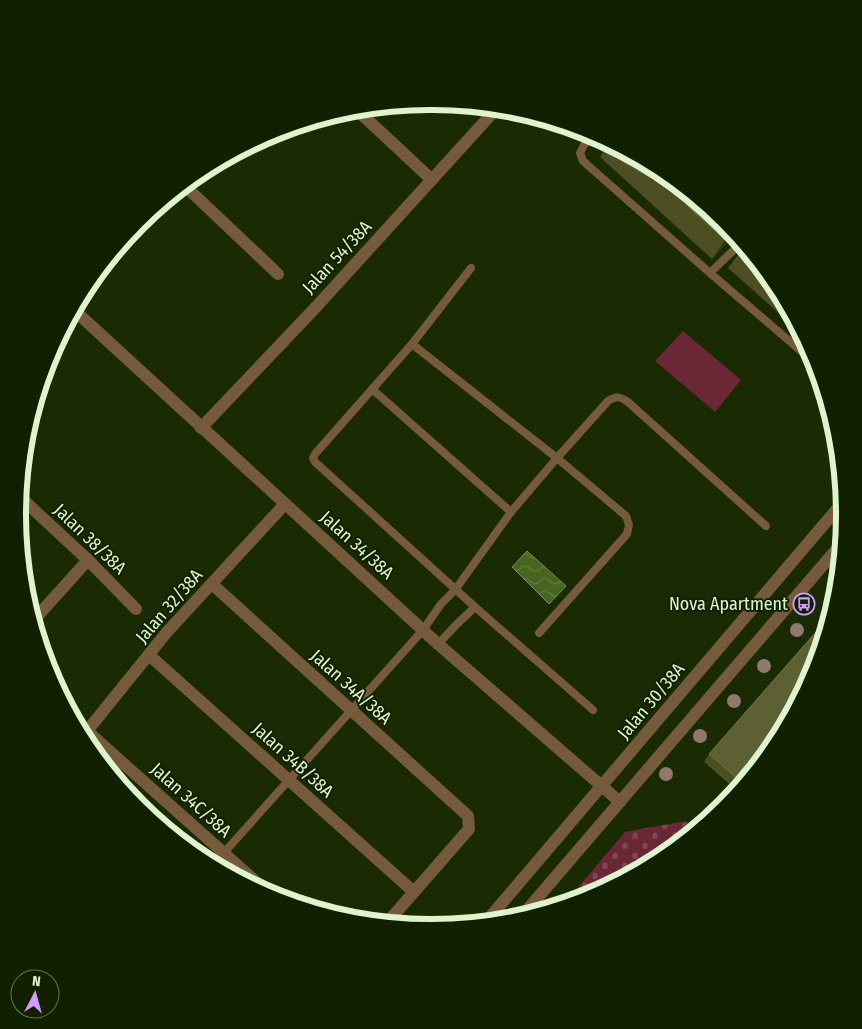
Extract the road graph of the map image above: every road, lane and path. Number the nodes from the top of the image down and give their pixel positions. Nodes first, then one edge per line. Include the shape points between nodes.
1 (491, 114) edge
2 (363, 116) edge
3 (587, 142) edge
4 (432, 180) junction
5 (189, 190) edge
6 (735, 248) edge
7 (471, 268) dead end
8 (710, 273) junction
9 (278, 274) dead end
10 (79, 314) edge
11 (412, 344) junction
12 (802, 352) edge
13 (372, 390) junction
14 (201, 428) junction
15 (557, 458) junction
16 (26, 503) edge
17 (285, 504) junction
18 (836, 510) edge
19 (511, 512) junction
20 (766, 526) dead end
21 (834, 553) edge
22 (88, 560) junction
23 (212, 584) junction
24 (455, 590) junction
25 (475, 607) junction
26 (136, 609) dead end
27 (39, 614) edge
28 (423, 630) junction
29 (539, 633) dead end
30 (438, 644) junction
31 (149, 654) junction
32 (351, 710) junction
33 (593, 710) dead end
34 (88, 729) edge
35 (97, 744) edge
36 (289, 780) junction
37 (602, 786) junction
38 (620, 802) junction
39 (224, 853) junction
40 (218, 859) edge
41 (252, 878) edge
42 (414, 892) junction
43 (530, 906) edge
44 (492, 914) edge
45 (392, 917) edge

1 - 4 street, Jalan 54/38A
2 - 4 street
3 - 8 lane via 580,153 583,161
4 - 14 street, Jalan 54/38A
5 - 9 street
6 - 8 lane
7 - 11 lane
8 - 12 lane
10 - 14 street, Jalan 34/38A
11 - 13 lane
11 - 15 lane
13 - 19 lane
13 - 24 lane via 313,458
14 - 17 street, Jalan 34/38A
15 - 19 lane
15 - 20 lane via 608,400 622,397
15 - 29 lane via 626,516 629,525 627,534
16 - 22 street, Jalan 38/38A
17 - 23 street, Jalan 32/38A
17 - 28 street, Jalan 34/38A
18 - 37 street, Jalan 30/38A
19 - 24 lane
21 - 38 street
22 - 26 street, Jalan 38/38A
22 - 27 street
23 - 31 street, Jalan 32/38A
23 - 32 street, Jalan 34A/38A
24 - 25 lane
24 - 28 lane
25 - 30 lane
25 - 33 lane
28 - 30 street, Jalan 34/38A
28 - 32 lane
30 - 37 street, Jalan 34/38A
31 - 34 street, Jalan 32/38A
31 - 36 street, Jalan 34B/38A
32 - 36 lane
32 - 42 street, Jalan 34A/38A via 468,816 469,829
35 - 39 street, Jalan 34C/38A
36 - 39 lane
36 - 42 street, Jalan 34B/38A
37 - 38 street, Jalan 34/38A
37 - 44 street, Jalan 30/38A
38 - 43 street
39 - 40 lane
39 - 41 street, Jalan 34C/38A
42 - 45 street

